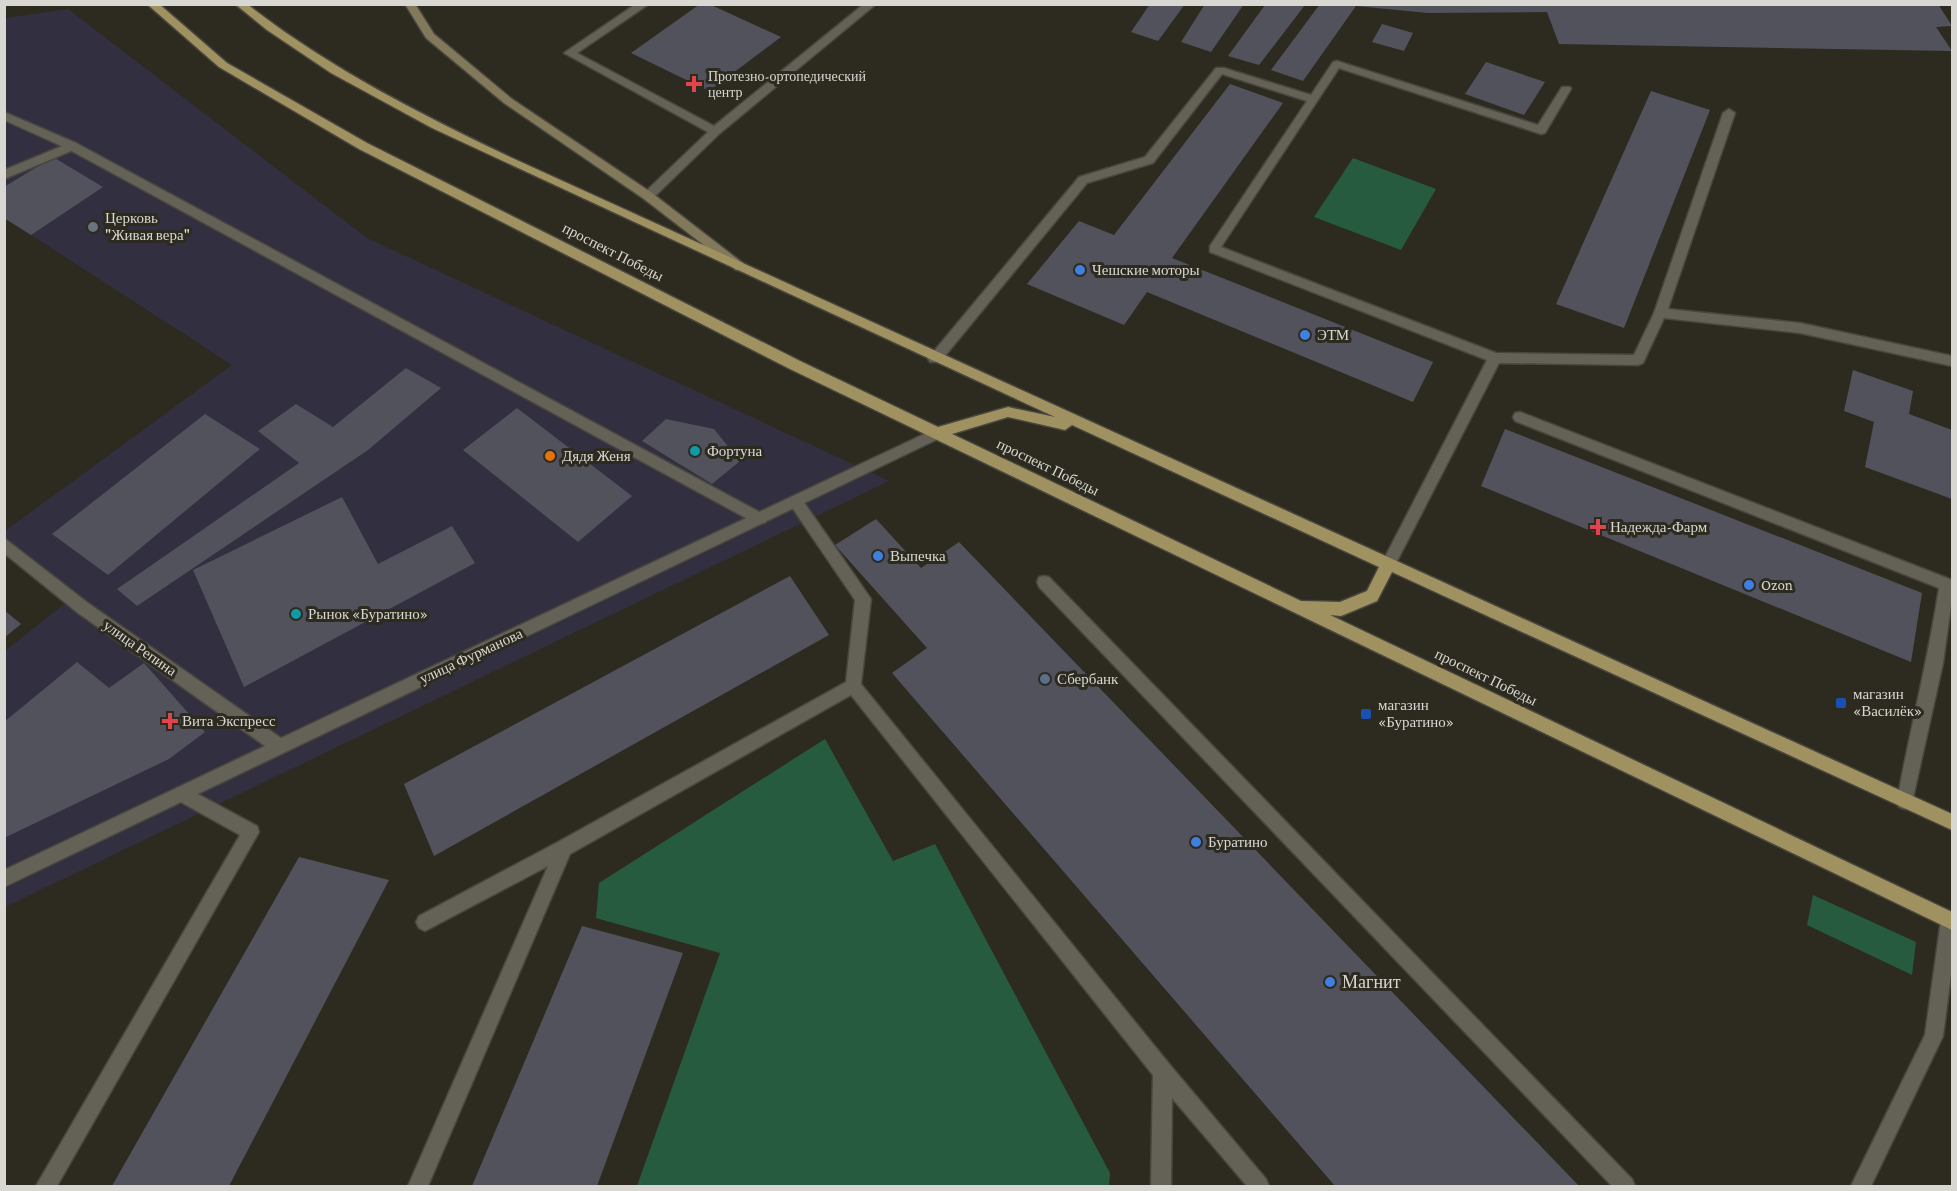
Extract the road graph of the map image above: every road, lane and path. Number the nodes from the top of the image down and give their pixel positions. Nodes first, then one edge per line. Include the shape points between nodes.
1 (152, 4) edge
2 (240, 4) edge
3 (410, 4) edge
4 (644, 4) edge
5 (871, 4) edge
6 (1566, 89) dead end
7 (1312, 99) junction
8 (1729, 112) dead end
9 (4, 115) edge
10 (715, 132) junction
11 (72, 146) junction
12 (4, 175) edge
13 (648, 196) junction
14 (750, 274) junction
15 (1660, 313) junction
16 (935, 358) junction
17 (1495, 358) junction
18 (1953, 361) edge
19 (1520, 417) dead end
20 (1094, 431) junction
21 (937, 433) junction
22 (796, 501) junction
23 (760, 519) junction
24 (4, 544) edge
25 (1388, 565) junction
26 (1232, 574) junction
27 (1044, 582) dead end
28 (1951, 585) edge
29 (853, 686) junction
30 (280, 747) junction
31 (183, 794) junction
32 (1905, 801) junction
33 (1953, 822) edge
34 (564, 848) junction
35 (4, 879) edge
36 (1951, 921) edge
37 (425, 922) dead end
38 (1163, 1072) junction
39 (46, 1186) edge
40 (418, 1186) edge
41 (1161, 1186) edge
42 (1259, 1186) edge
43 (1625, 1186) edge
44 (1861, 1186) edge

1 - 21 main road, проспект Победы via 223,65 363,146
2 - 14 main road via 279,37 412,114
3 - 13 main road via 430,36 508,101
4 - 10 street via 569,53
5 - 10 street
6 - 7 street via 1541,130 1337,64
7 - 16 street via 1220,70 1149,160 1083,180
7 - 17 street via 1214,249
8 - 15 street
9 - 11 street
10 - 13 street
11 - 12 street
11 - 23 street
13 - 14 main road
14 - 16 main road
15 - 17 street via 1638,360
15 - 18 street via 1800,327
16 - 20 main road
17 - 25 street
19 - 28 street
20 - 21 main road via 1008,412
20 - 25 main road
21 - 22 street, улица Фурманова
21 - 26 main road, проспект Победы
22 - 23 street, улица Фурманова
22 - 29 street via 863,599
23 - 30 street, улица Фурманова
24 - 30 street, улица Репина via 83,608
25 - 26 main road via 1372,596 1341,609 1308,606
25 - 32 main road
26 - 36 main road, проспект Победы
27 - 43 street
28 - 32 street
29 - 34 street
29 - 38 street
30 - 31 street, улица Фурманова
31 - 35 street, улица Фурманова
31 - 39 street via 251,832
32 - 33 main road
34 - 37 street
34 - 40 street
36 - 44 street via 1934,1036
38 - 41 street
38 - 42 street

